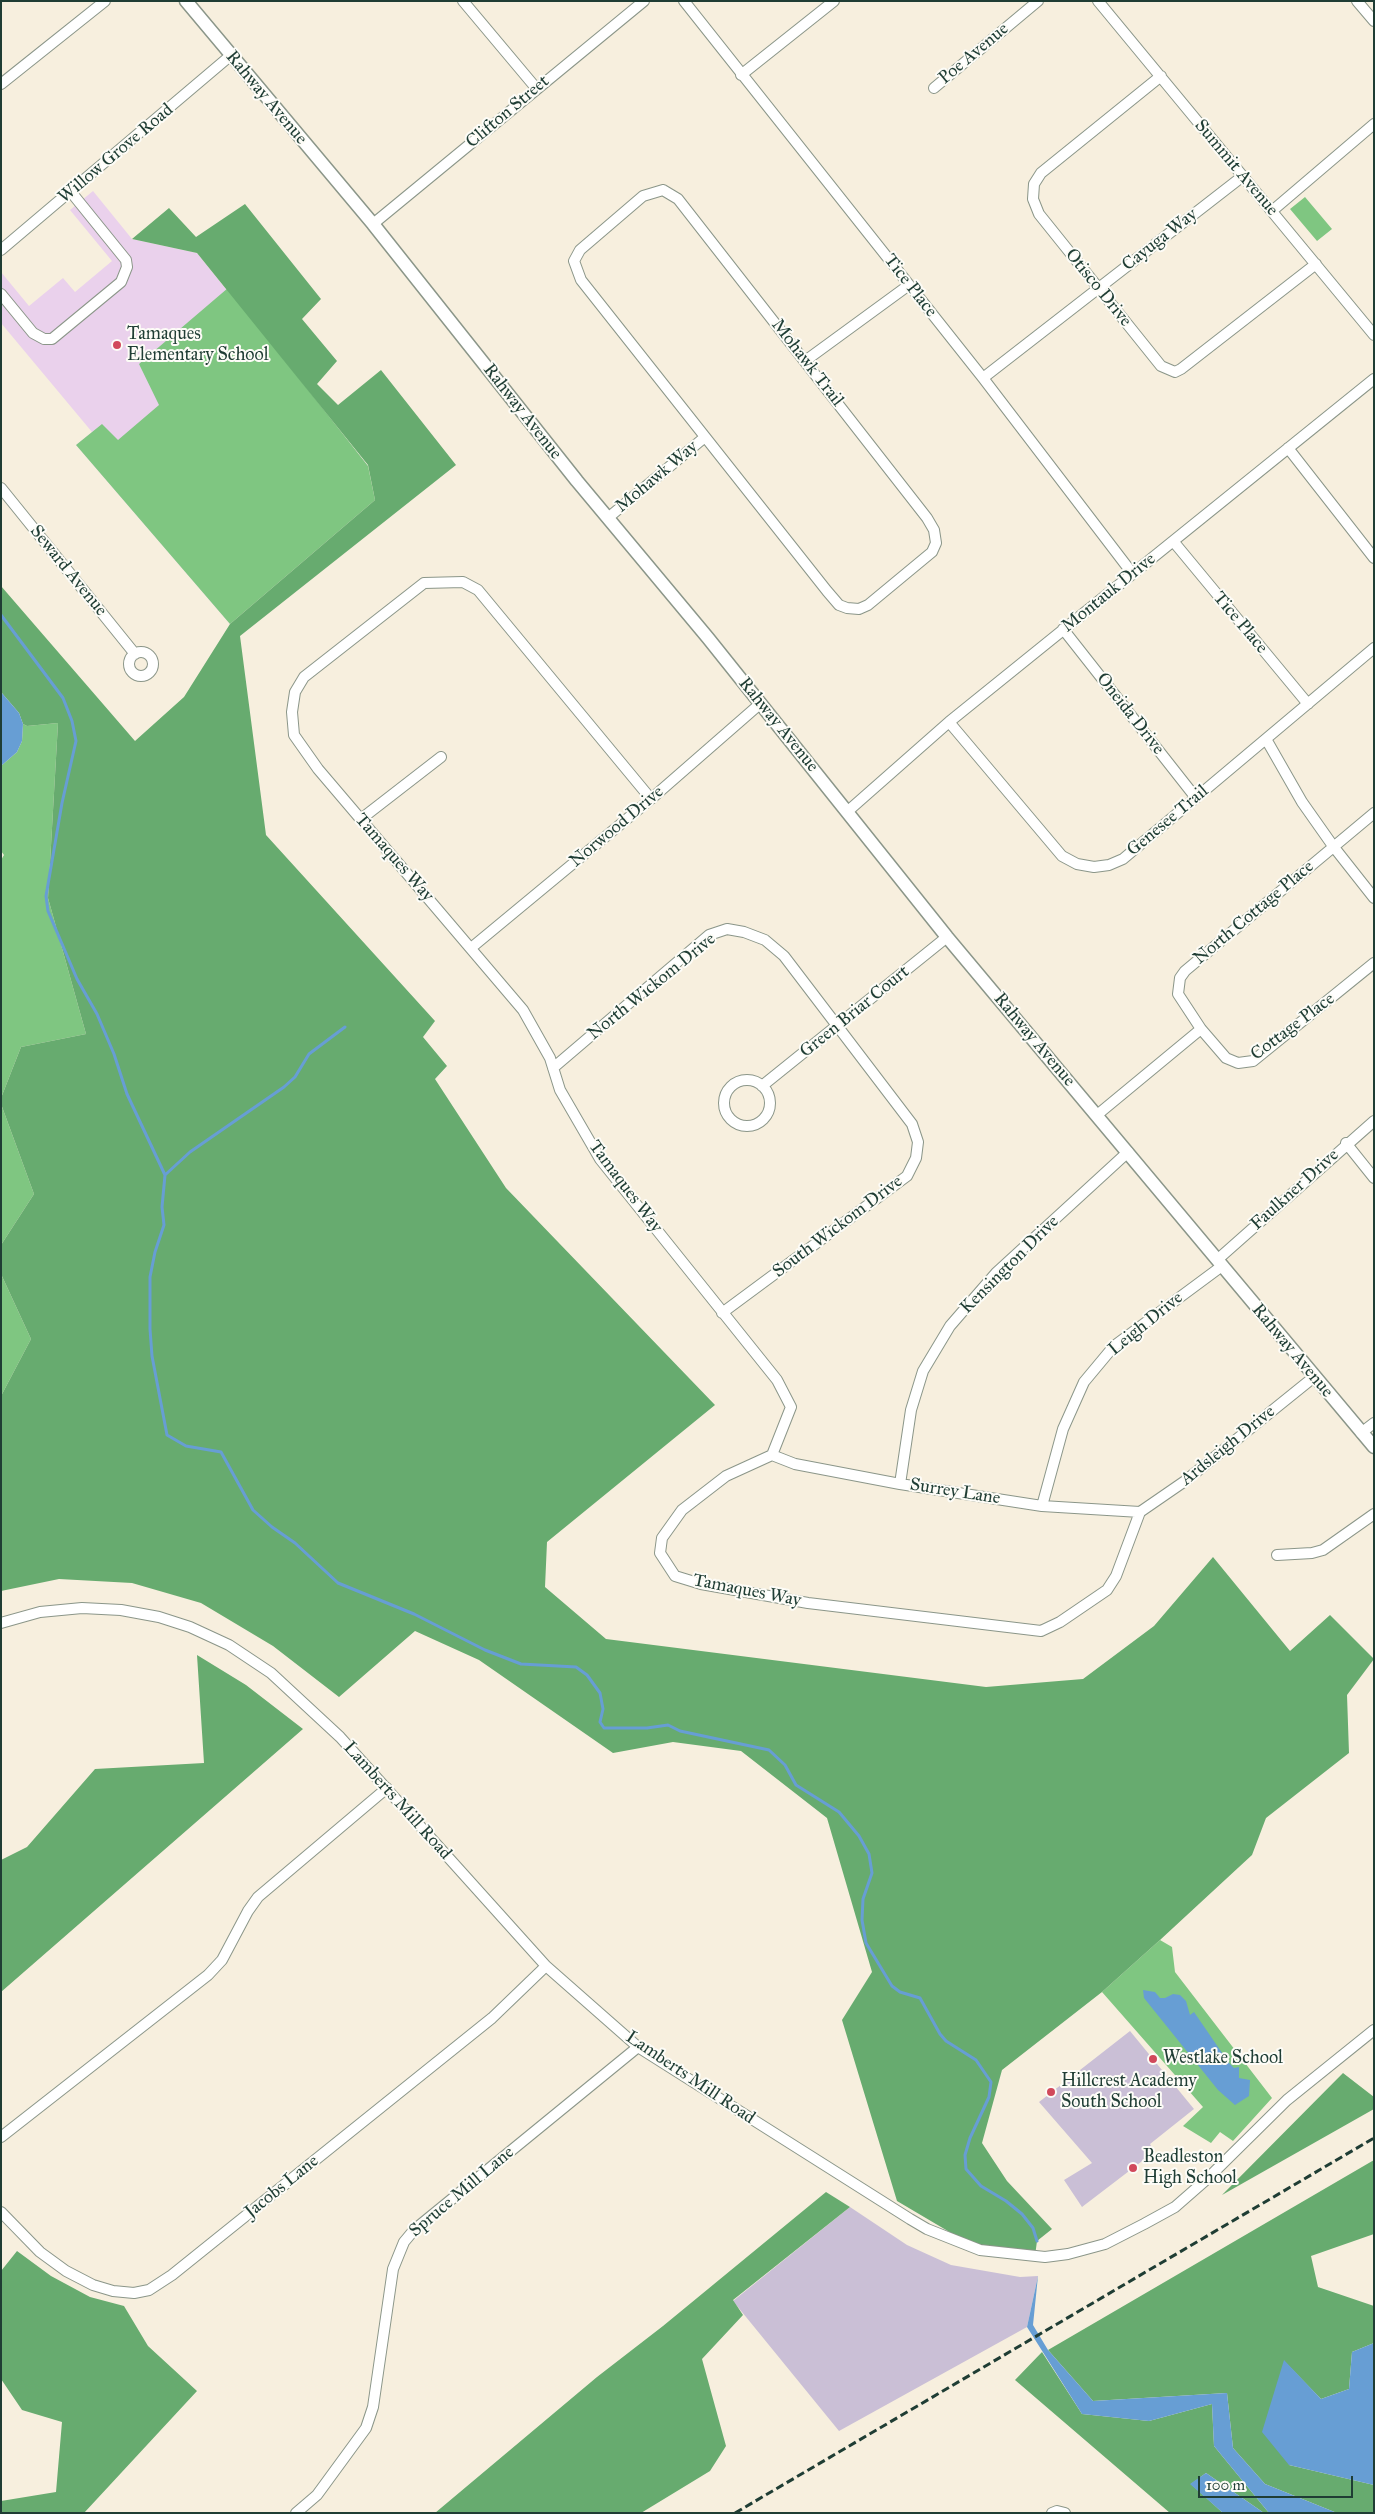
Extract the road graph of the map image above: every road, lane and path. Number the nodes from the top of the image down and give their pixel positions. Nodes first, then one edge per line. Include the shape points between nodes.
1 (105, 1) edge
2 (186, 1) edge
3 (463, 1) edge
4 (644, 1) edge
5 (684, 1) edge
6 (834, 1) edge
7 (1038, 1) edge
8 (1098, 1) edge
9 (1357, 1) edge
10 (1374, 21) edge
11 (230, 56) junction
12 (741, 74) junction
13 (1161, 76) junction
14 (1, 84) edge
15 (536, 88) junction
16 (934, 88) dead end
17 (1374, 124) edge
18 (1243, 176) junction
19 (71, 192) junction
20 (1272, 210) junction
21 (373, 224) junction
22 (1, 250) edge
23 (1316, 264) junction
24 (909, 285) junction
25 (1098, 288) junction
26 (1, 294) edge
27 (1374, 335) edge
28 (806, 361) junction
29 (983, 378) junction
30 (1374, 379) edge
31 (705, 437) junction
32 (1288, 448) junction
33 (1, 488) edge
34 (609, 517) junction
35 (1173, 541) junction
36 (1374, 558) edge
37 (1132, 573) junction
38 (1063, 629) junction
39 (1374, 648) edge
40 (135, 654) dead end
41 (760, 703) junction
42 (1308, 704) junction
43 (949, 722) junction
44 (1266, 739) junction
45 (441, 757) dead end
46 (1196, 798) junction
47 (650, 799) junction
48 (848, 811) junction
49 (1374, 813) edge
50 (361, 820) junction
51 (1333, 846) junction
52 (1374, 898) edge
53 (947, 937) junction
54 (471, 948) junction
55 (1374, 963) edge
56 (838, 1026) junction
57 (1201, 1029) junction
58 (553, 1068) junction
59 (762, 1086) junction
60 (1098, 1115) junction
61 (1374, 1121) edge
62 (1346, 1143) junction
63 (1128, 1152) junction
64 (1374, 1178) edge
65 (1219, 1263) junction
66 (722, 1313) junction
67 (1314, 1378) junction
68 (1374, 1423) edge
69 (1361, 1433) junction
70 (1374, 1447) edge
71 (772, 1456) junction
72 (900, 1484) junction
73 (1042, 1506) junction
74 (1140, 1512) junction
75 (1374, 1514) edge
76 (1277, 1555) dead end
77 (1, 1623) edge
78 (387, 1788) junction
79 (546, 1966) junction
80 (1374, 2030) edge
81 (638, 2047) junction
82 (1, 2137) edge
83 (1, 2212) edge
84 (296, 2513) edge
85 (1052, 2513) edge
86 (1065, 2513) edge

1 - 14 street
2 - 11 street, Rahway Avenue
3 - 15 street
4 - 15 street, Clifton Street
5 - 12 street, Tice Place
6 - 12 street
7 - 16 street, Poe Avenue
8 - 13 street, Summit Avenue
9 - 10 street
11 - 19 street, Willow Grove Road
11 - 21 street, Rahway Avenue
12 - 24 street, Tice Place
13 - 18 street, Summit Avenue
13 - 25 street, Otisco Drive via 1041,173 1034,184 1033,199 1038,214
15 - 21 street, Clifton Street
17 - 20 street
18 - 20 street, Summit Avenue
18 - 25 street, Cayuga Way
19 - 22 street, Willow Grove Road
19 - 26 street via 126,260 127,267 120,282 52,339 33,333
20 - 23 street, Summit Avenue
21 - 34 street, Rahway Avenue
23 - 25 street, Otisco Drive via 1175,372 1161,366
23 - 27 street, Summit Avenue
24 - 28 street
24 - 29 street, Tice Place
25 - 29 street, Cayuga Way
28 - 31 street, Mohawk Trail via 678,199 663,190 643,196 580,250 574,261 581,280
28 - 31 street, Mohawk Trail via 934,530 936,543 932,552 868,605 859,609 839,605
29 - 37 street, Tice Place
30 - 32 street, Montauk Drive
31 - 34 street, Mohawk Way
32 - 35 street, Montauk Drive
32 - 36 street
33 - 40 street, Seward Avenue
34 - 41 street, Rahway Avenue
35 - 37 street, Montauk Drive
35 - 42 street, Tice Place
37 - 38 street, Montauk Drive
38 - 43 street, Montauk Drive
38 - 46 street, Oneida Drive
39 - 42 street, Genesee Trail
41 - 47 street, Norwood Drive
41 - 48 street, Rahway Avenue
42 - 44 street, Genesee Trail
43 - 46 street, Genesee Trail via 1062,856 1077,864 1094,867 1123,860
43 - 48 street, Montauk Drive
44 - 46 street, Genesee Trail
44 - 51 street via 1302,802
45 - 50 street
47 - 50 street, Tamaques Way via 478,590 463,582 443,581 424,583 406,595 304,677 295,692 292,712 294,735
47 - 54 street, Norwood Drive
48 - 53 street, Rahway Avenue
49 - 51 street, North Cottage Place
50 - 54 street, Tamaques Way
51 - 52 street
51 - 57 street, North Cottage Place via 1180,978 1178,994
53 - 56 street, Green Briar Court
53 - 60 street, Rahway Avenue
54 - 58 street, Tamaques Way via 523,1010
55 - 57 street, Cottage Place via 1253,1061 1238,1063 1226,1058
56 - 58 street, North Wickom Drive via 784,956 765,940 727,929 709,935
56 - 59 street, Green Briar Court
56 - 66 street, South Wickom Drive via 912,1124 918,1142 916,1158 907,1176
57 - 60 street
58 - 66 street, Tamaques Way via 560,1090 600,1159
59 - 59 street via 742,1080 729,1087 723,1100 732,1122 753,1126 765,1117 770,1104
60 - 63 street, Rahway Avenue
61 - 62 street, Faulkner Drive
62 - 64 street
62 - 65 street, Faulkner Drive
63 - 65 street, Rahway Avenue
63 - 72 street, Kensington Drive via 996,1273 950,1326 924,1371 916,1394
65 - 67 street, Rahway Avenue
65 - 73 street, Leigh Drive via 1114,1346 1084,1382 1064,1429
66 - 71 street, Tamaques Way via 777,1380 791,1407
67 - 69 street, Rahway Avenue
67 - 74 street, Ardsleigh Drive via 1185,1481
68 - 69 street
69 - 70 street, Rahway Avenue
71 - 72 street, Surrey Lane via 795,1464
71 - 74 street, Tamaques Way via 726,1476 682,1510 662,1538 660,1554 675,1576 701,1584 808,1603 1041,1631 1107,1590 1116,1576
72 - 73 street, Surrey Lane
73 - 74 street, Surrey Lane
75 - 76 street via 1324,1550
77 - 78 street, Lamberts Mill Road via 40,1612 82,1608 121,1610 190,1627 229,1645 271,1673 340,1737
78 - 79 street, Lamberts Mill Road
78 - 82 street via 258,1897 222,1960 208,1976
79 - 81 street, Lamberts Mill Road
79 - 83 street, Jacobs Lane via 492,2018 180,2269 149,2290 134,2293 113,2291 66,2271 40,2252
80 - 81 street, Lamberts Mill Road via 1287,2100 1175,2207 1105,2244 1045,2257 980,2250 927,2229
81 - 84 street, Spruce Mill Lane via 414,2230 404,2242 394,2269 366,2428 317,2495
85 - 86 street

